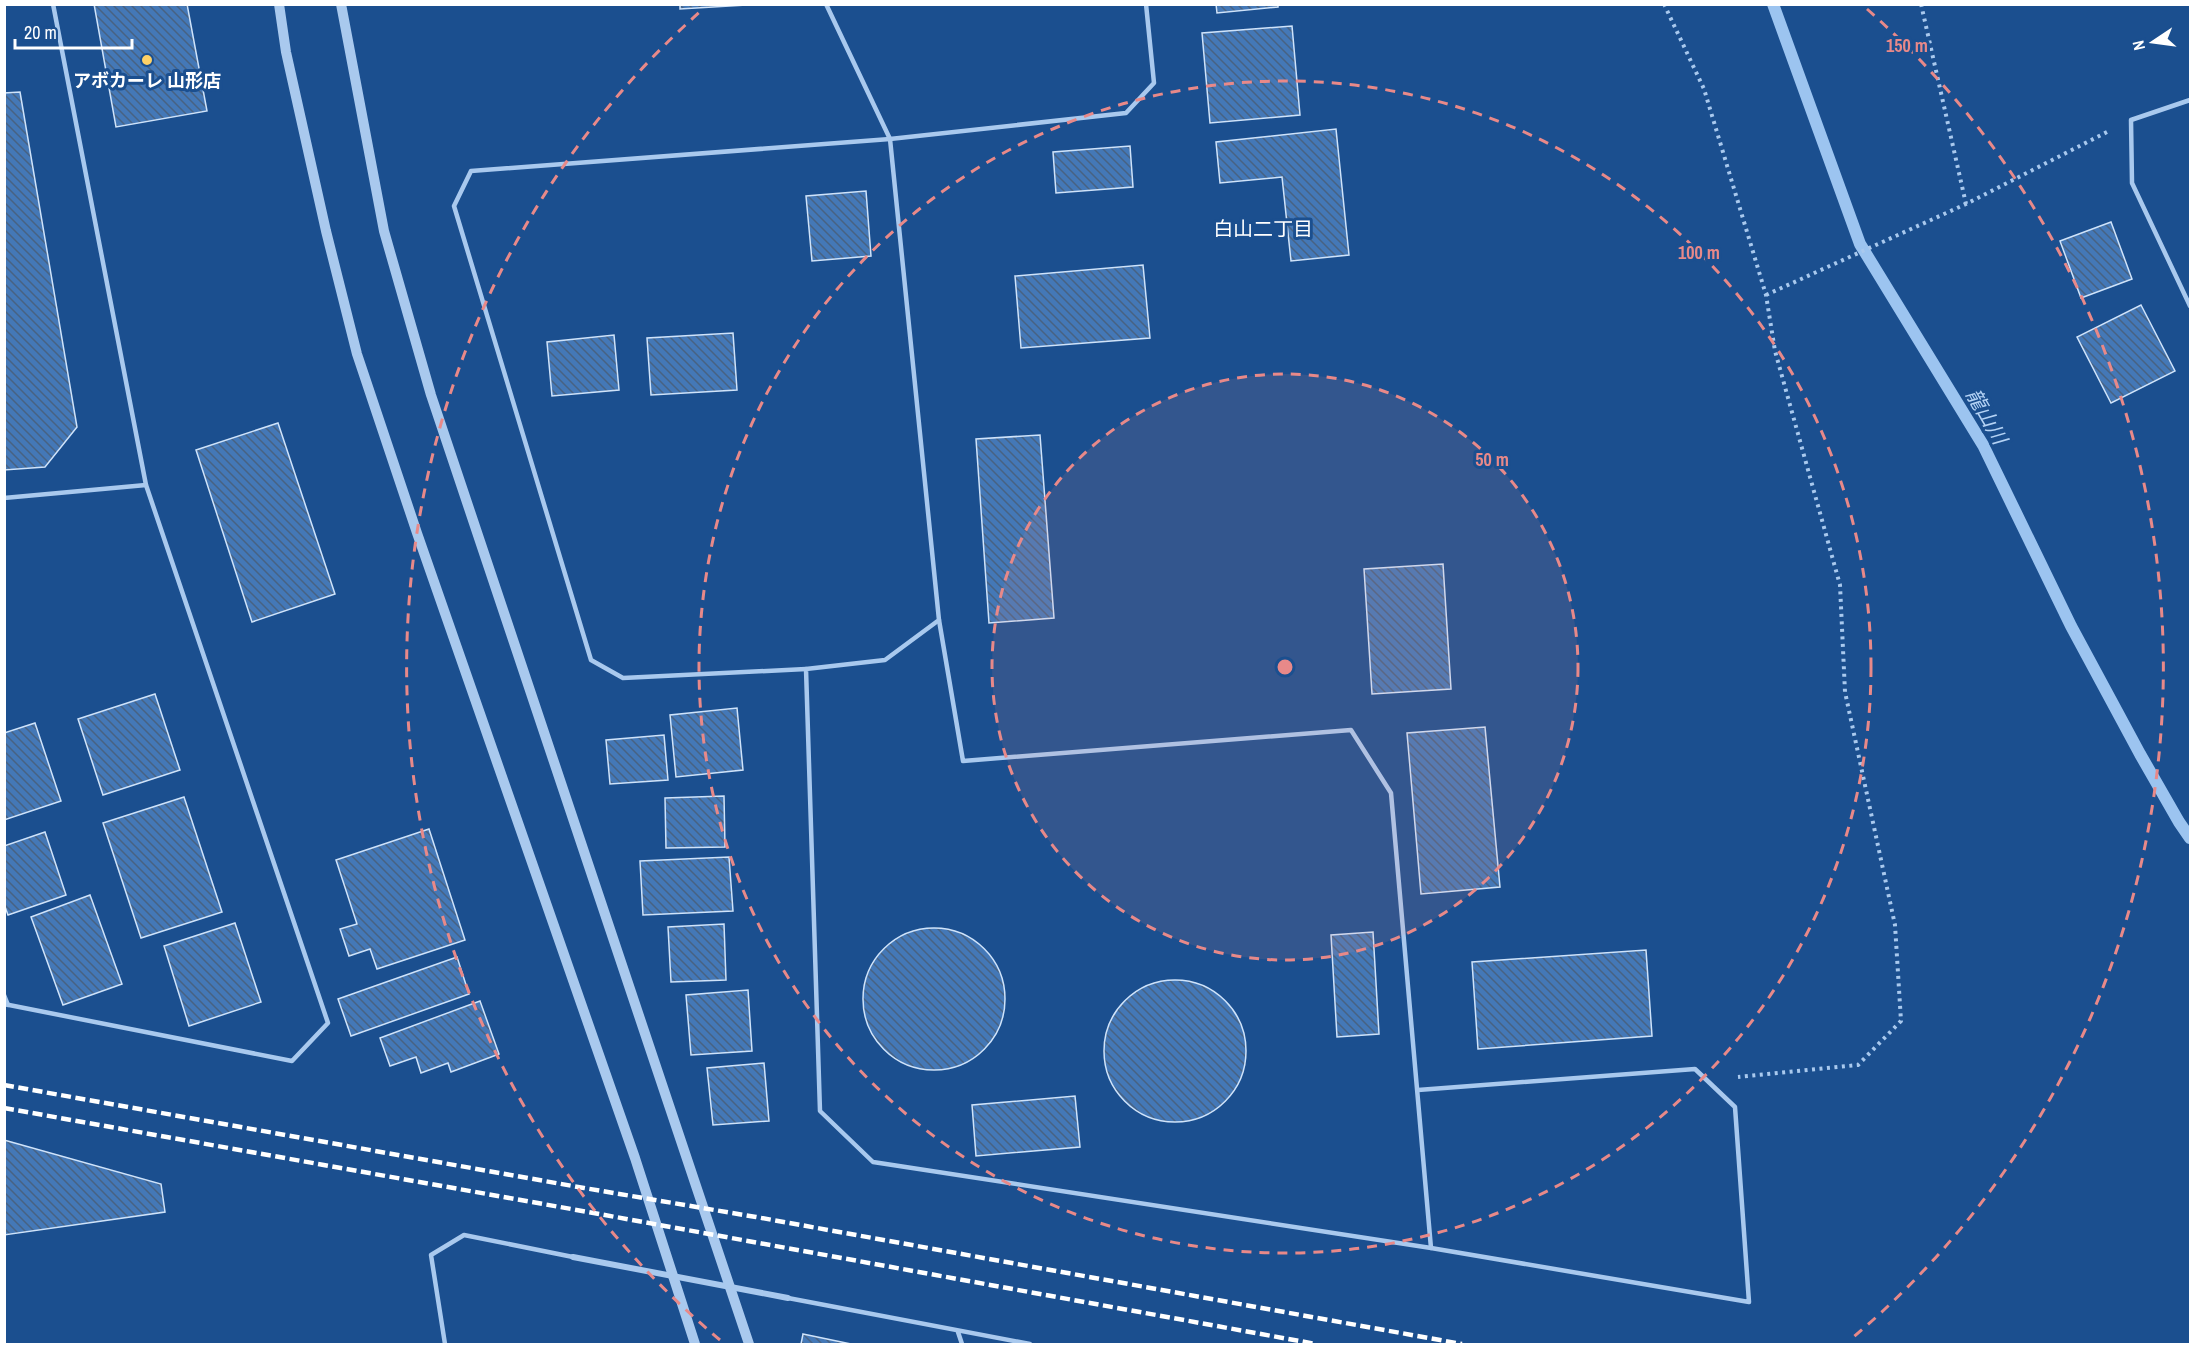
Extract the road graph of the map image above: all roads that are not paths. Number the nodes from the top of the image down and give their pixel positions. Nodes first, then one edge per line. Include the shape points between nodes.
1 (52, 4) edge
2 (279, 4) edge
3 (341, 4) edge
4 (826, 4) edge
5 (1146, 4) edge
6 (2190, 100) edge
7 (890, 139) junction
8 (2190, 306) edge
9 (146, 485) junction
10 (4, 498) edge
11 (939, 620) junction
12 (806, 669) junction
13 (4, 995) edge
14 (6, 1005) edge
15 (1418, 1090) junction
16 (1431, 1248) junction
17 (573, 1257) joint
18 (788, 1298) joint
19 (958, 1332) junction
20 (445, 1344) edge
21 (695, 1344) edge
22 (749, 1344) edge
23 (962, 1344) edge
24 (1029, 1344) edge

1 - 9 lane
2 - 21 street via 286,52 357,354 635,1158
3 - 22 street via 384,231 430,395
4 - 7 lane
5 - 7 lane via 1154,83 1126,113
6 - 8 lane via 2131,120 2132,183
7 - 11 lane
7 - 12 lane via 471,171 454,206 591,660 623,678
9 - 10 lane
9 - 14 lane via 328,1023 292,1061
11 - 12 lane via 885,660
11 - 15 lane via 963,761 1351,730 1391,793
12 - 16 lane via 820,1111 873,1162
13 - 14 lane
15 - 16 lane
15 - 16 lane via 1695,1069 1735,1107 1749,1302
17 - 18 street
17 - 20 lane via 464,1235 431,1255
18 - 19 lane
19 - 23 lane
19 - 24 lane

